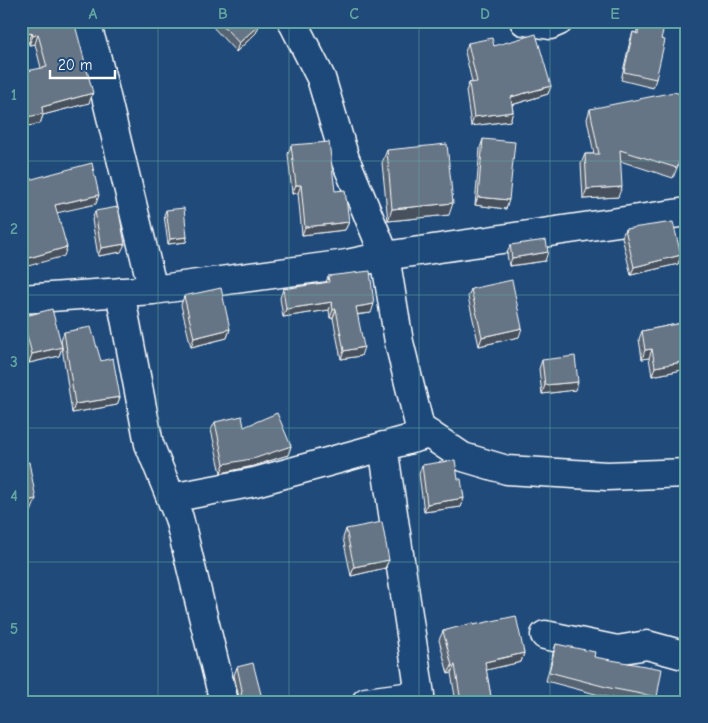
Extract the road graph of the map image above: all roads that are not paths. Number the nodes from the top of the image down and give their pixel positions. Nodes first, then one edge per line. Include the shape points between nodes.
1 (85, 21) edge
2 (292, 21) edge
3 (524, 21) edge
4 (560, 21) edge
5 (687, 212) edge
6 (385, 256) junction
7 (153, 290) junction
8 (120, 292) junction
9 (21, 299) edge
10 (429, 434) junction
11 (383, 446) junction
12 (687, 473) edge
13 (171, 498) junction
14 (546, 635) dead end
15 (687, 656) edge
16 (224, 702) edge
17 (366, 702) edge

1 - 7 street
2 - 6 street via 321,78 345,159
3 - 4 street via 550,25
5 - 6 street
6 - 7 street
6 - 10 street via 420,428
7 - 8 street
8 - 9 street
8 - 13 street via 149,444
10 - 11 street
10 - 12 street via 463,457 507,470 606,476
11 - 13 street via 255,482
11 - 17 street via 420,695
13 - 16 street via 179,518
14 - 15 street via 617,650 647,645

